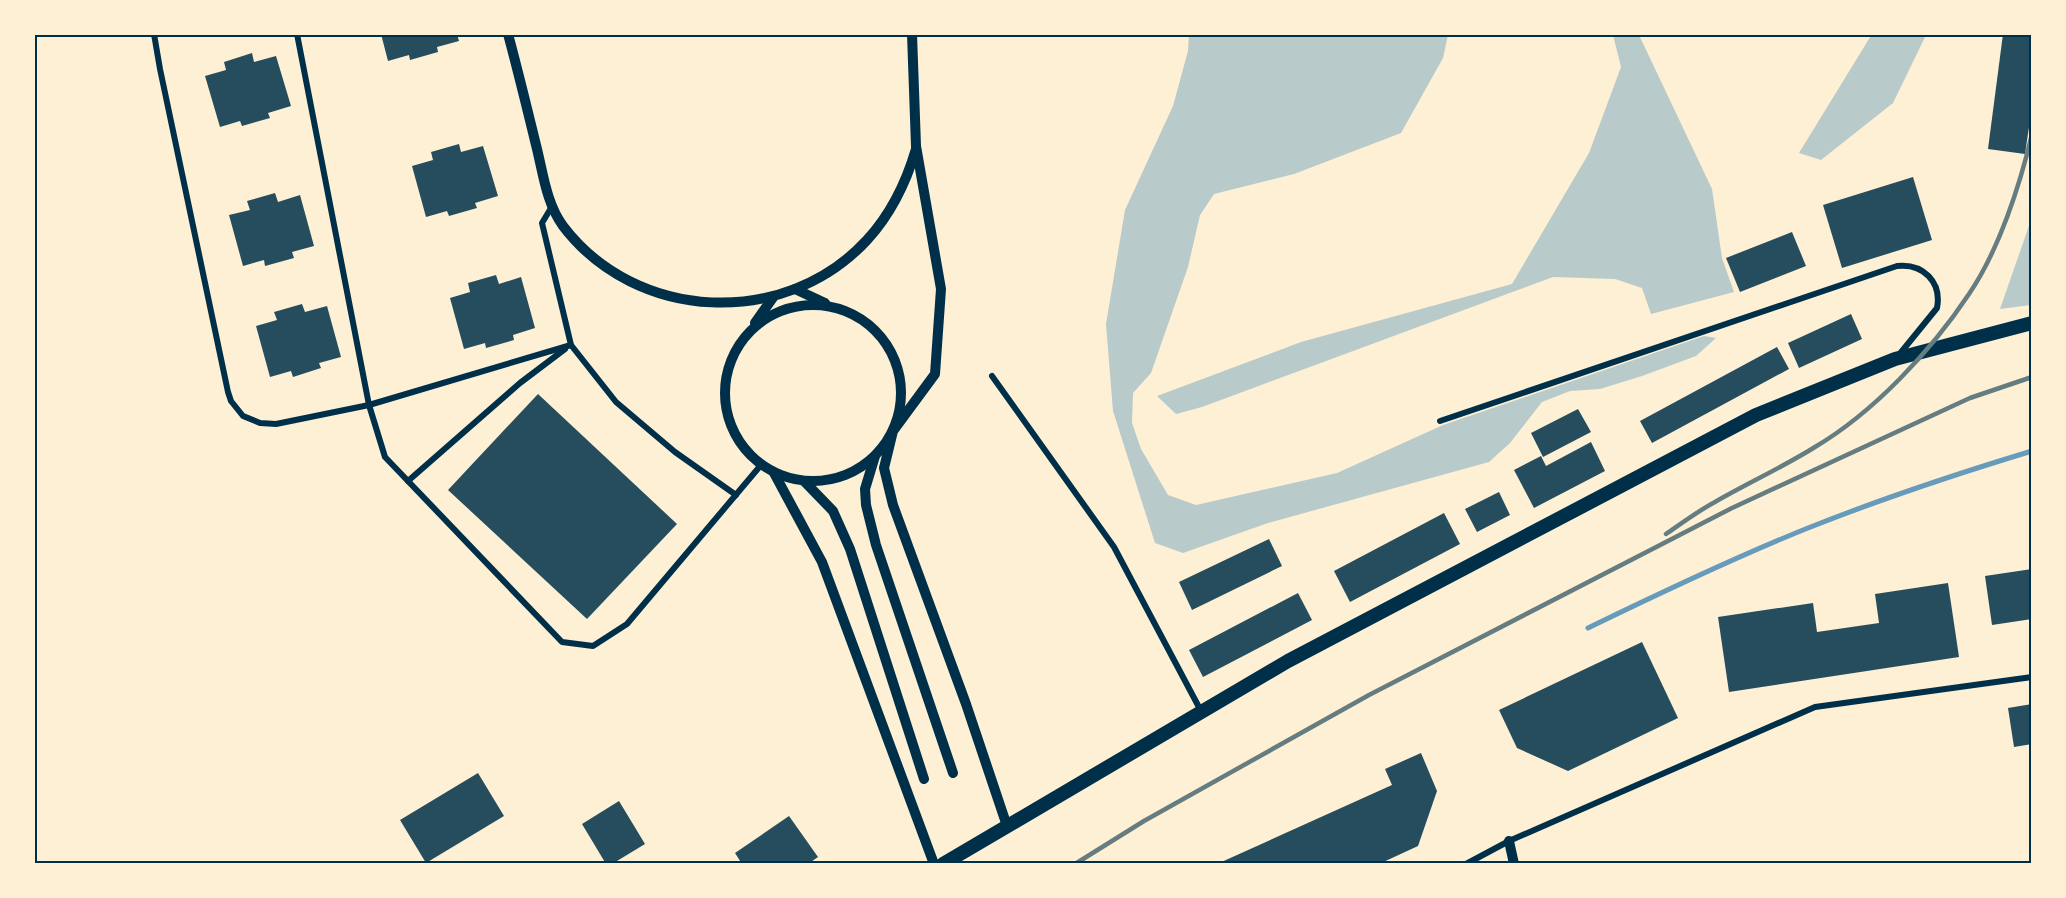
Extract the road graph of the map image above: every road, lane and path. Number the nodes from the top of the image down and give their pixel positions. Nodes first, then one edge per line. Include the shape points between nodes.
1 (154, 34) edge
2 (297, 34) edge
3 (508, 34) edge
4 (912, 34) edge
5 (916, 146) junction
6 (552, 208) junction
7 (795, 290) junction
8 (774, 296) junction
9 (836, 308) junction
10 (2031, 323) edge
11 (751, 330) junction
12 (571, 345) junction
13 (1895, 359) junction
14 (992, 376) dead end
15 (369, 405) junction
16 (1440, 421) dead end
17 (893, 431) junction
18 (875, 456) junction
19 (761, 465) junction
20 (774, 473) junction
21 (408, 481) junction
22 (804, 481) junction
23 (736, 495) junction
24 (2031, 678) edge
25 (1201, 712) junction
26 (953, 773) dead end
27 (924, 779) dead end
28 (1007, 826) junction
29 (1509, 840) junction
30 (934, 864) edge
31 (943, 864) edge
32 (1466, 864) edge
33 (1514, 864) edge

1 - 15 street via 231,401 243,416 268,424
2 - 15 street
3 - 6 street
4 - 5 street
5 - 7 street via 903,187 866,241 842,263
5 - 17 street via 941,288 935,374
6 - 8 street via 563,226 592,256 646,289 709,303
6 - 12 street via 542,223
7 - 8 street
7 - 9 street
8 - 11 street
9 - 11 street via 790,308
9 - 17 street via 864,321 894,356 901,386
10 - 13 main road
11 - 19 street via 727,369 724,400 732,430
12 - 15 street
12 - 21 street via 520,383
12 - 23 street via 616,402 675,452
13 - 16 street via 1937,308 1938,293 1932,279 1913,266 1897,266
13 - 25 main road via 1756,416 1288,661
14 - 25 street via 1114,547
15 - 21 street via 385,457
17 - 18 street
17 - 28 street via 884,468 893,505
18 - 22 street via 835,479
18 - 26 street via 865,489 866,505
19 - 20 street
19 - 23 street
20 - 22 street
20 - 30 street via 822,562
21 - 23 street via 562,642 593,646 627,624
22 - 27 street via 832,512 850,549
24 - 29 street via 1815,707
25 - 28 main road
28 - 31 main road
29 - 32 street
29 - 33 street

